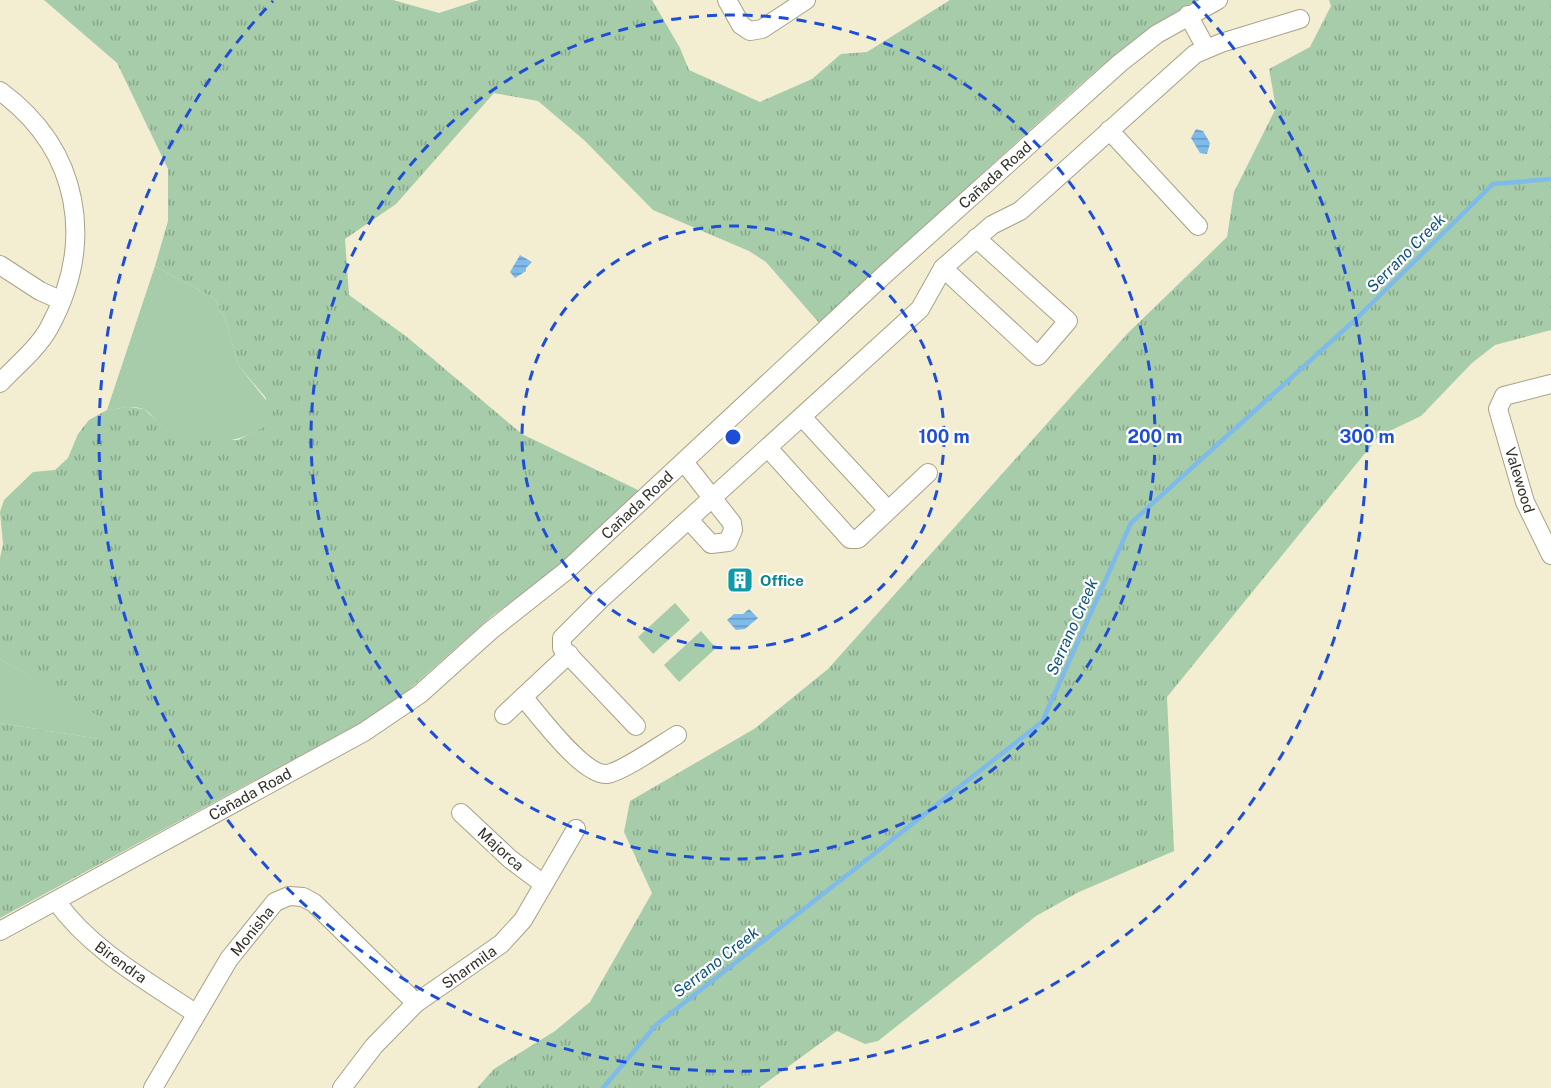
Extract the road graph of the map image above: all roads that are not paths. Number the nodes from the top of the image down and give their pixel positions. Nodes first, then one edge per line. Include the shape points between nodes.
1 (727, 0) edge
2 (806, 0) edge
3 (1218, 0) edge
4 (1188, 15) junction
5 (1300, 19) dead end
6 (1206, 48) junction
7 (0, 91) edge
8 (1109, 130) junction
9 (1198, 226) dead end
10 (976, 238) junction
11 (0, 265) edge
12 (944, 268) junction
13 (60, 300) junction
14 (0, 383) edge
15 (1551, 384) edge
16 (803, 418) junction
17 (768, 448) junction
18 (684, 462) junction
19 (928, 473) dead end
20 (713, 499) junction
21 (888, 510) junction
22 (689, 520) junction
23 (1551, 555) edge
24 (569, 654) junction
25 (523, 696) junction
26 (504, 715) dead end
27 (636, 726) dead end
28 (677, 735) dead end
29 (461, 813) dead end
30 (576, 829) dead end
31 (542, 883) junction
32 (56, 901) junction
33 (0, 931) edge
34 (416, 1003) junction
35 (195, 1013) junction
36 (153, 1088) edge
37 (342, 1088) edge

1 - 2 street via 745,29 762,29
3 - 4 street, Cañada Road
4 - 6 street
4 - 18 street, Cañada Road via 1120,63
5 - 6 street
6 - 8 street
7 - 13 street via 40,129 69,183 76,221 75,251
8 - 9 street
8 - 10 street via 1020,211
10 - 12 street
10 - 12 street via 1068,321 1038,356
11 - 13 street
12 - 16 street via 920,309
13 - 14 street via 46,333
15 - 23 street, Valewood via 1511,393 1500,403 1500,416 1525,502
16 - 17 street
16 - 21 street
17 - 20 street
17 - 21 street via 850,539 858,539
18 - 20 street
18 - 32 street, Cañada Road via 566,570 420,694 364,732
19 - 21 street
20 - 22 street
20 - 22 street via 732,523 734,530 728,543 711,544
22 - 24 street via 562,638 562,648
24 - 25 street
24 - 27 street
25 - 26 street
25 - 28 street via 584,765 600,773 615,772
29 - 31 street, Majorca via 510,860
30 - 31 street, Sharmila
31 - 34 street, Sharmila via 523,920 501,944
32 - 33 street, Cañada Road
32 - 35 street, Birendra via 87,937 115,960
34 - 35 street, Monisha via 314,903 289,896 275,902 229,959
34 - 37 street, Sharmila via 374,1046
35 - 36 street, Monisha

